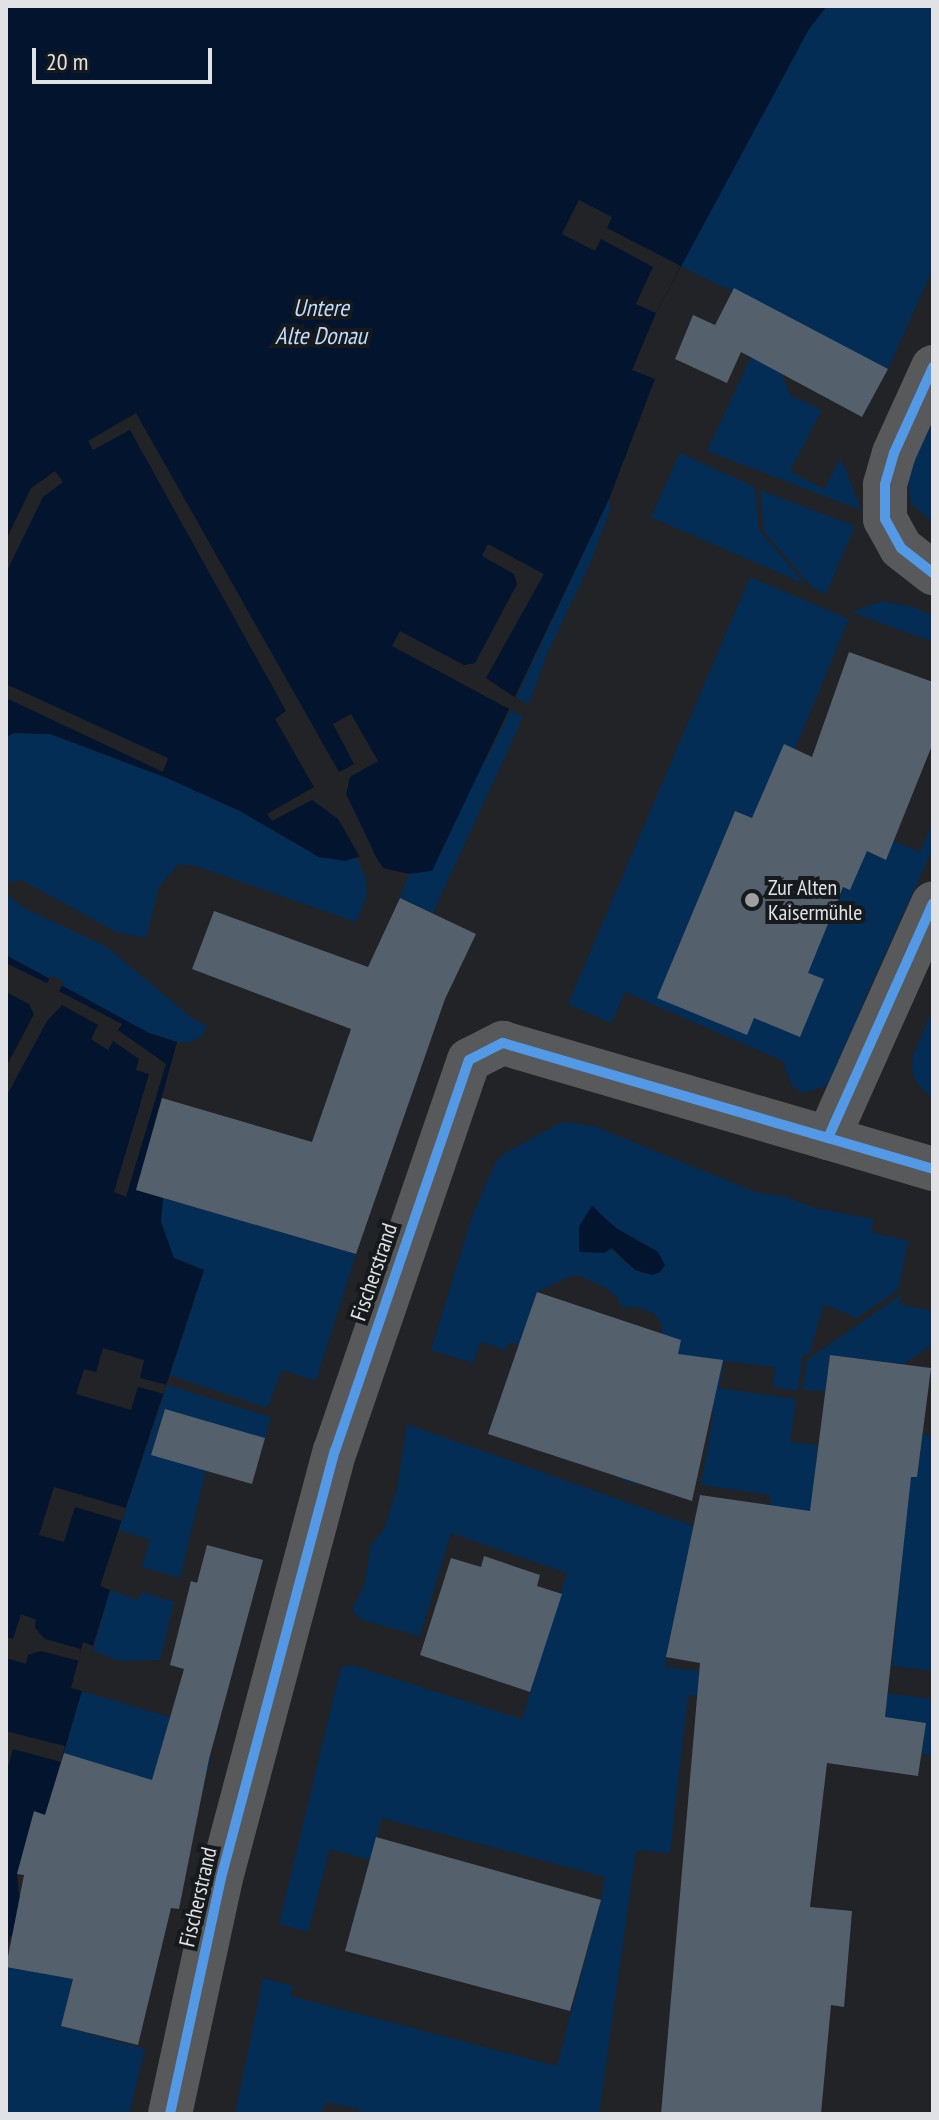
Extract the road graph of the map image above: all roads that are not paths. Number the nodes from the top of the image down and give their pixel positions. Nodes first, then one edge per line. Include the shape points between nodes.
1 (933, 367) edge
2 (933, 573) edge
3 (933, 903) edge
4 (828, 1138) junction
5 (933, 1169) edge
6 (170, 2114) edge

1 - 2 street via 894,453 885,485 885,519 901,548
3 - 4 street
4 - 5 street, Fischerstrand
4 - 6 street, Fischerstrand via 503,1043 469,1060 335,1451 221,1878

